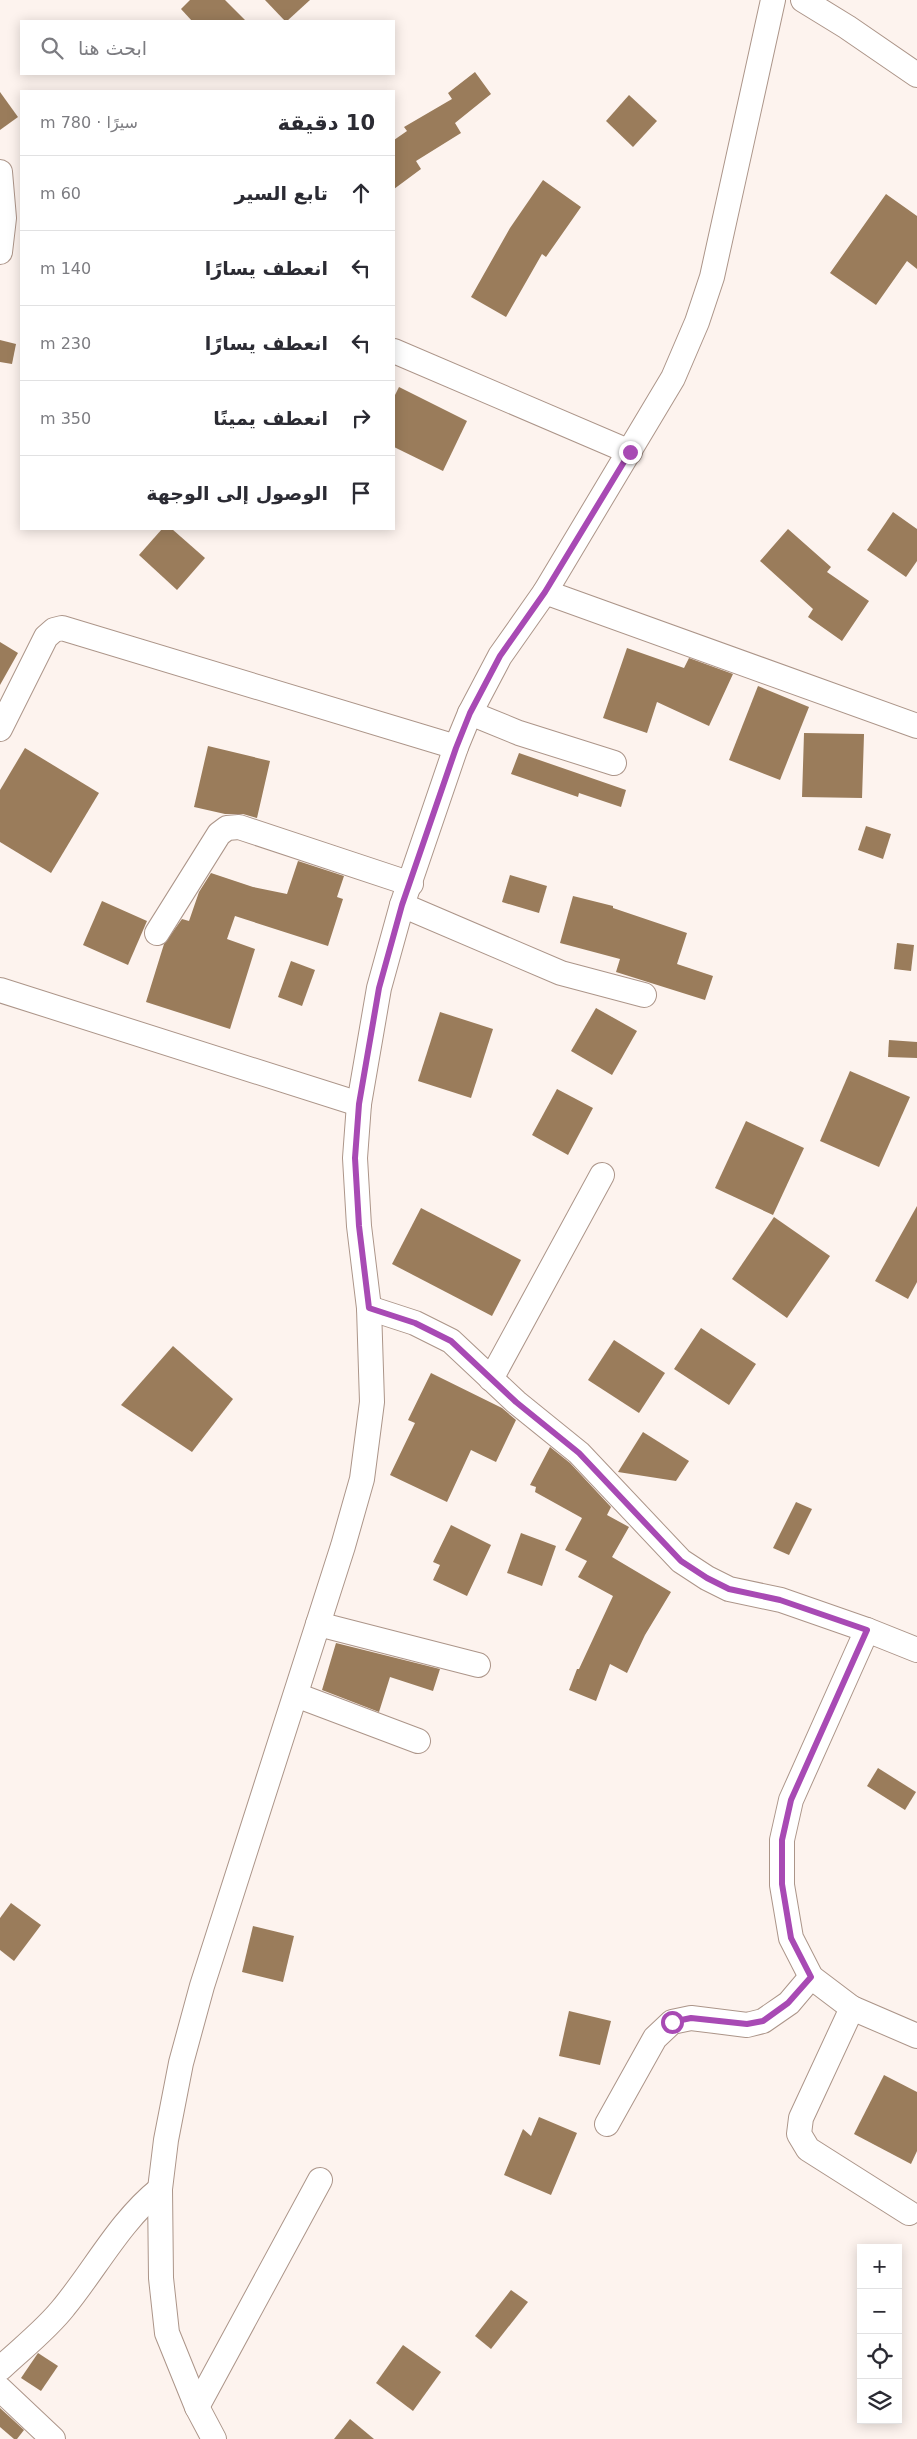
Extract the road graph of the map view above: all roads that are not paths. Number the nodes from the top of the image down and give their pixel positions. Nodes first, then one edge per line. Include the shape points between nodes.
1 (773, 0) edge
2 (802, 0) edge
3 (917, 75) edge
4 (0, 172) edge
5 (0, 252) edge
6 (395, 351) edge
7 (630, 452) junction
8 (545, 592) junction
9 (470, 713) junction
10 (917, 726) edge
11 (0, 730) edge
12 (456, 748) junction
13 (614, 763) dead end
14 (406, 894) junction
15 (157, 933) dead end
16 (0, 990) edge
17 (644, 994) dead end
18 (359, 1104) junction
19 (602, 1174) dead end
20 (369, 1308) junction
21 (492, 1379) junction
22 (318, 1624) junction
23 (867, 1630) junction
24 (917, 1650) edge
25 (478, 1665) dead end
26 (296, 1696) junction
27 (418, 1740) dead end
28 (811, 1977) junction
29 (852, 2008) junction
30 (917, 2036) edge
31 (608, 2124) dead end
32 (320, 2180) dead end
33 (160, 2189) junction
34 (909, 2213) dead end
35 (0, 2368) edge
36 (0, 2389) edge
37 (197, 2407) junction
38 (53, 2439) edge
39 (214, 2439) edge

1 - 7 street via 712,277 673,378
2 - 3 street
4 - 5 street via 4,218
6 - 7 street
7 - 8 street
8 - 9 street via 500,656
8 - 10 street
9 - 12 street
9 - 13 street via 519,734
11 - 12 street via 46,637 62,628
12 - 14 street
14 - 15 street via 282,840 238,827 227,828 219,834
14 - 17 street via 561,973
14 - 18 street via 379,988
16 - 18 street
18 - 20 street via 355,1158
19 - 21 street
20 - 21 street via 415,1323 451,1341
20 - 22 street via 372,1402 362,1479
21 - 23 street via 579,1453 681,1561 729,1589 780,1600
22 - 25 street
22 - 26 street
23 - 24 street
23 - 28 street via 791,1800 782,1840 782,1884 791,1938
26 - 27 street
26 - 33 street via 202,1986 181,2063
28 - 29 street
28 - 31 street via 788,2003 763,2021 747,2024 691,2018 672,2022 656,2038
29 - 30 street
29 - 34 street via 801,2118 799,2134 808,2149
32 - 37 street
33 - 35 street via 123,2226 62,2310
33 - 37 street via 161,2278 167,2333
36 - 38 street
37 - 39 street

